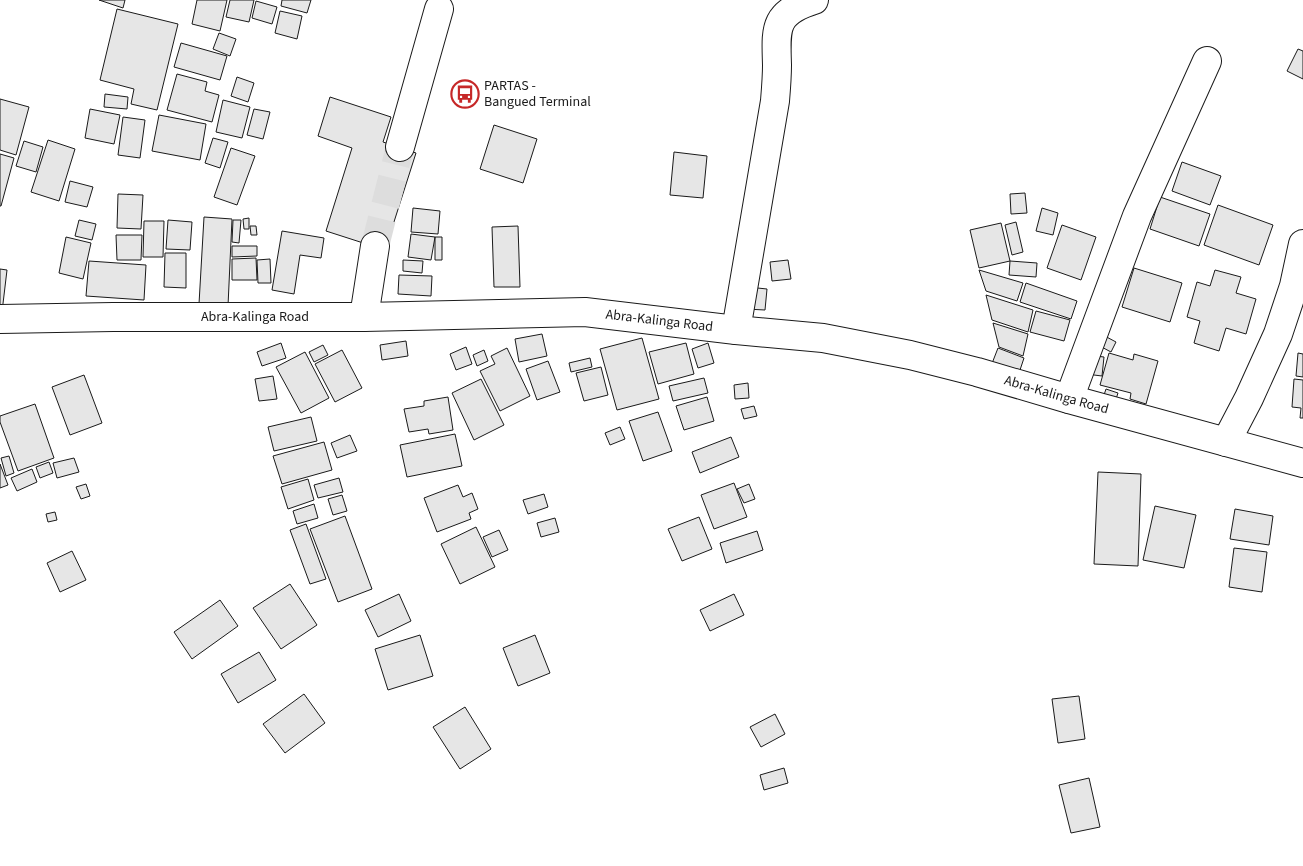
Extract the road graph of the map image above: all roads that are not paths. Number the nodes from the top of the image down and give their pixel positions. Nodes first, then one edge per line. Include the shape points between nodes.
1 (814, 0) edge
2 (439, 9) dead end
3 (1207, 61) dead end
4 (400, 147) tunnel mouth
5 (1303, 244) edge
6 (375, 246) tunnel mouth
7 (364, 317) junction
8 (0, 319) edge
9 (736, 330) junction
10 (1069, 399) junction
11 (1226, 442) junction
12 (1303, 463) edge

1 - 9 main road via 790,11 777,30 775,100
2 - 4 main road
3 - 10 main road via 1137,216
5 - 11 main road via 1294,286 1278,334
6 - 7 main road
7 - 8 main road, Abra-Kalinga Road
7 - 9 main road, Abra-Kalinga Road via 585,312
9 - 10 main road, Abra-Kalinga Road via 824,338 977,372
10 - 11 main road, Abra-Kalinga Road
11 - 12 main road, Abra-Kalinga Road

